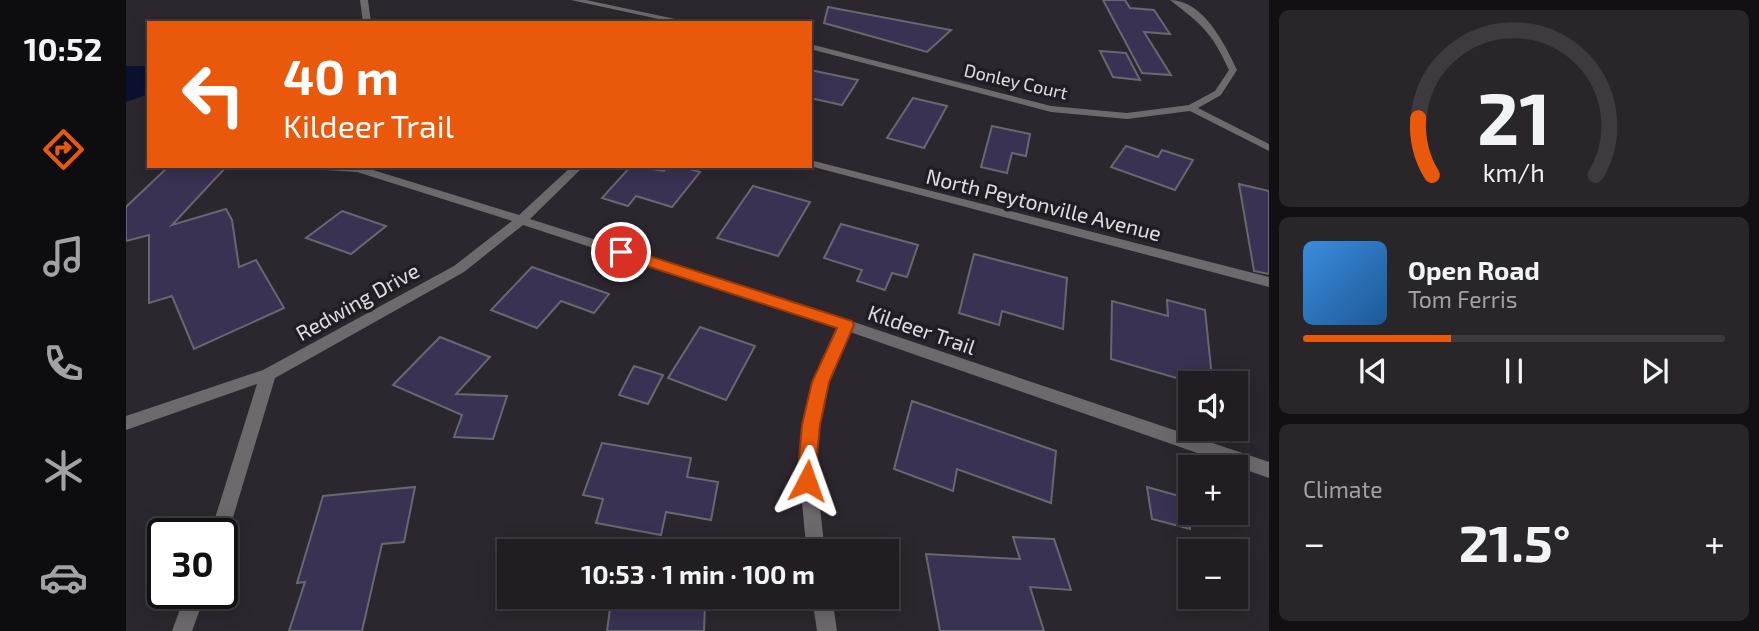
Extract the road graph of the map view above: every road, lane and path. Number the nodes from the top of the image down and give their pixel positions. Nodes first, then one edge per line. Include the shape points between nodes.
1 (364, 0) edge
2 (575, 0) edge
3 (1174, 0) edge
4 (367, 21) edge
5 (680, 21) edge
6 (812, 47) edge
7 (1191, 108) junction
8 (1269, 148) edge
9 (812, 164) edge
10 (342, 168) edge
11 (577, 168) edge
12 (520, 220) junction
13 (1269, 282) edge
14 (846, 325) junction
15 (268, 374) junction
16 (126, 423) edge
17 (1269, 470) edge
18 (224, 518) edge
19 (814, 539) edge
20 (190, 609) edge
21 (824, 609) edge
22 (182, 631) edge
23 (827, 631) edge

1 - 4 street
2 - 5 street
3 - 7 street, Donley Court via 1217,35 1233,69 1218,93
6 - 7 street, Donley Court via 1051,109 1127,116
7 - 8 street
9 - 13 street, North Peytonville Avenue
10 - 12 street, Kildeer Trail via 358,169
11 - 12 street, Redwing Drive
12 - 14 street, Kildeer Trail
12 - 15 street, Redwing Drive via 459,269
14 - 17 street, Kildeer Trail
14 - 19 street via 821,382 811,425 807,481
15 - 16 street, Redwing Drive
15 - 18 street
20 - 22 street
21 - 23 street

